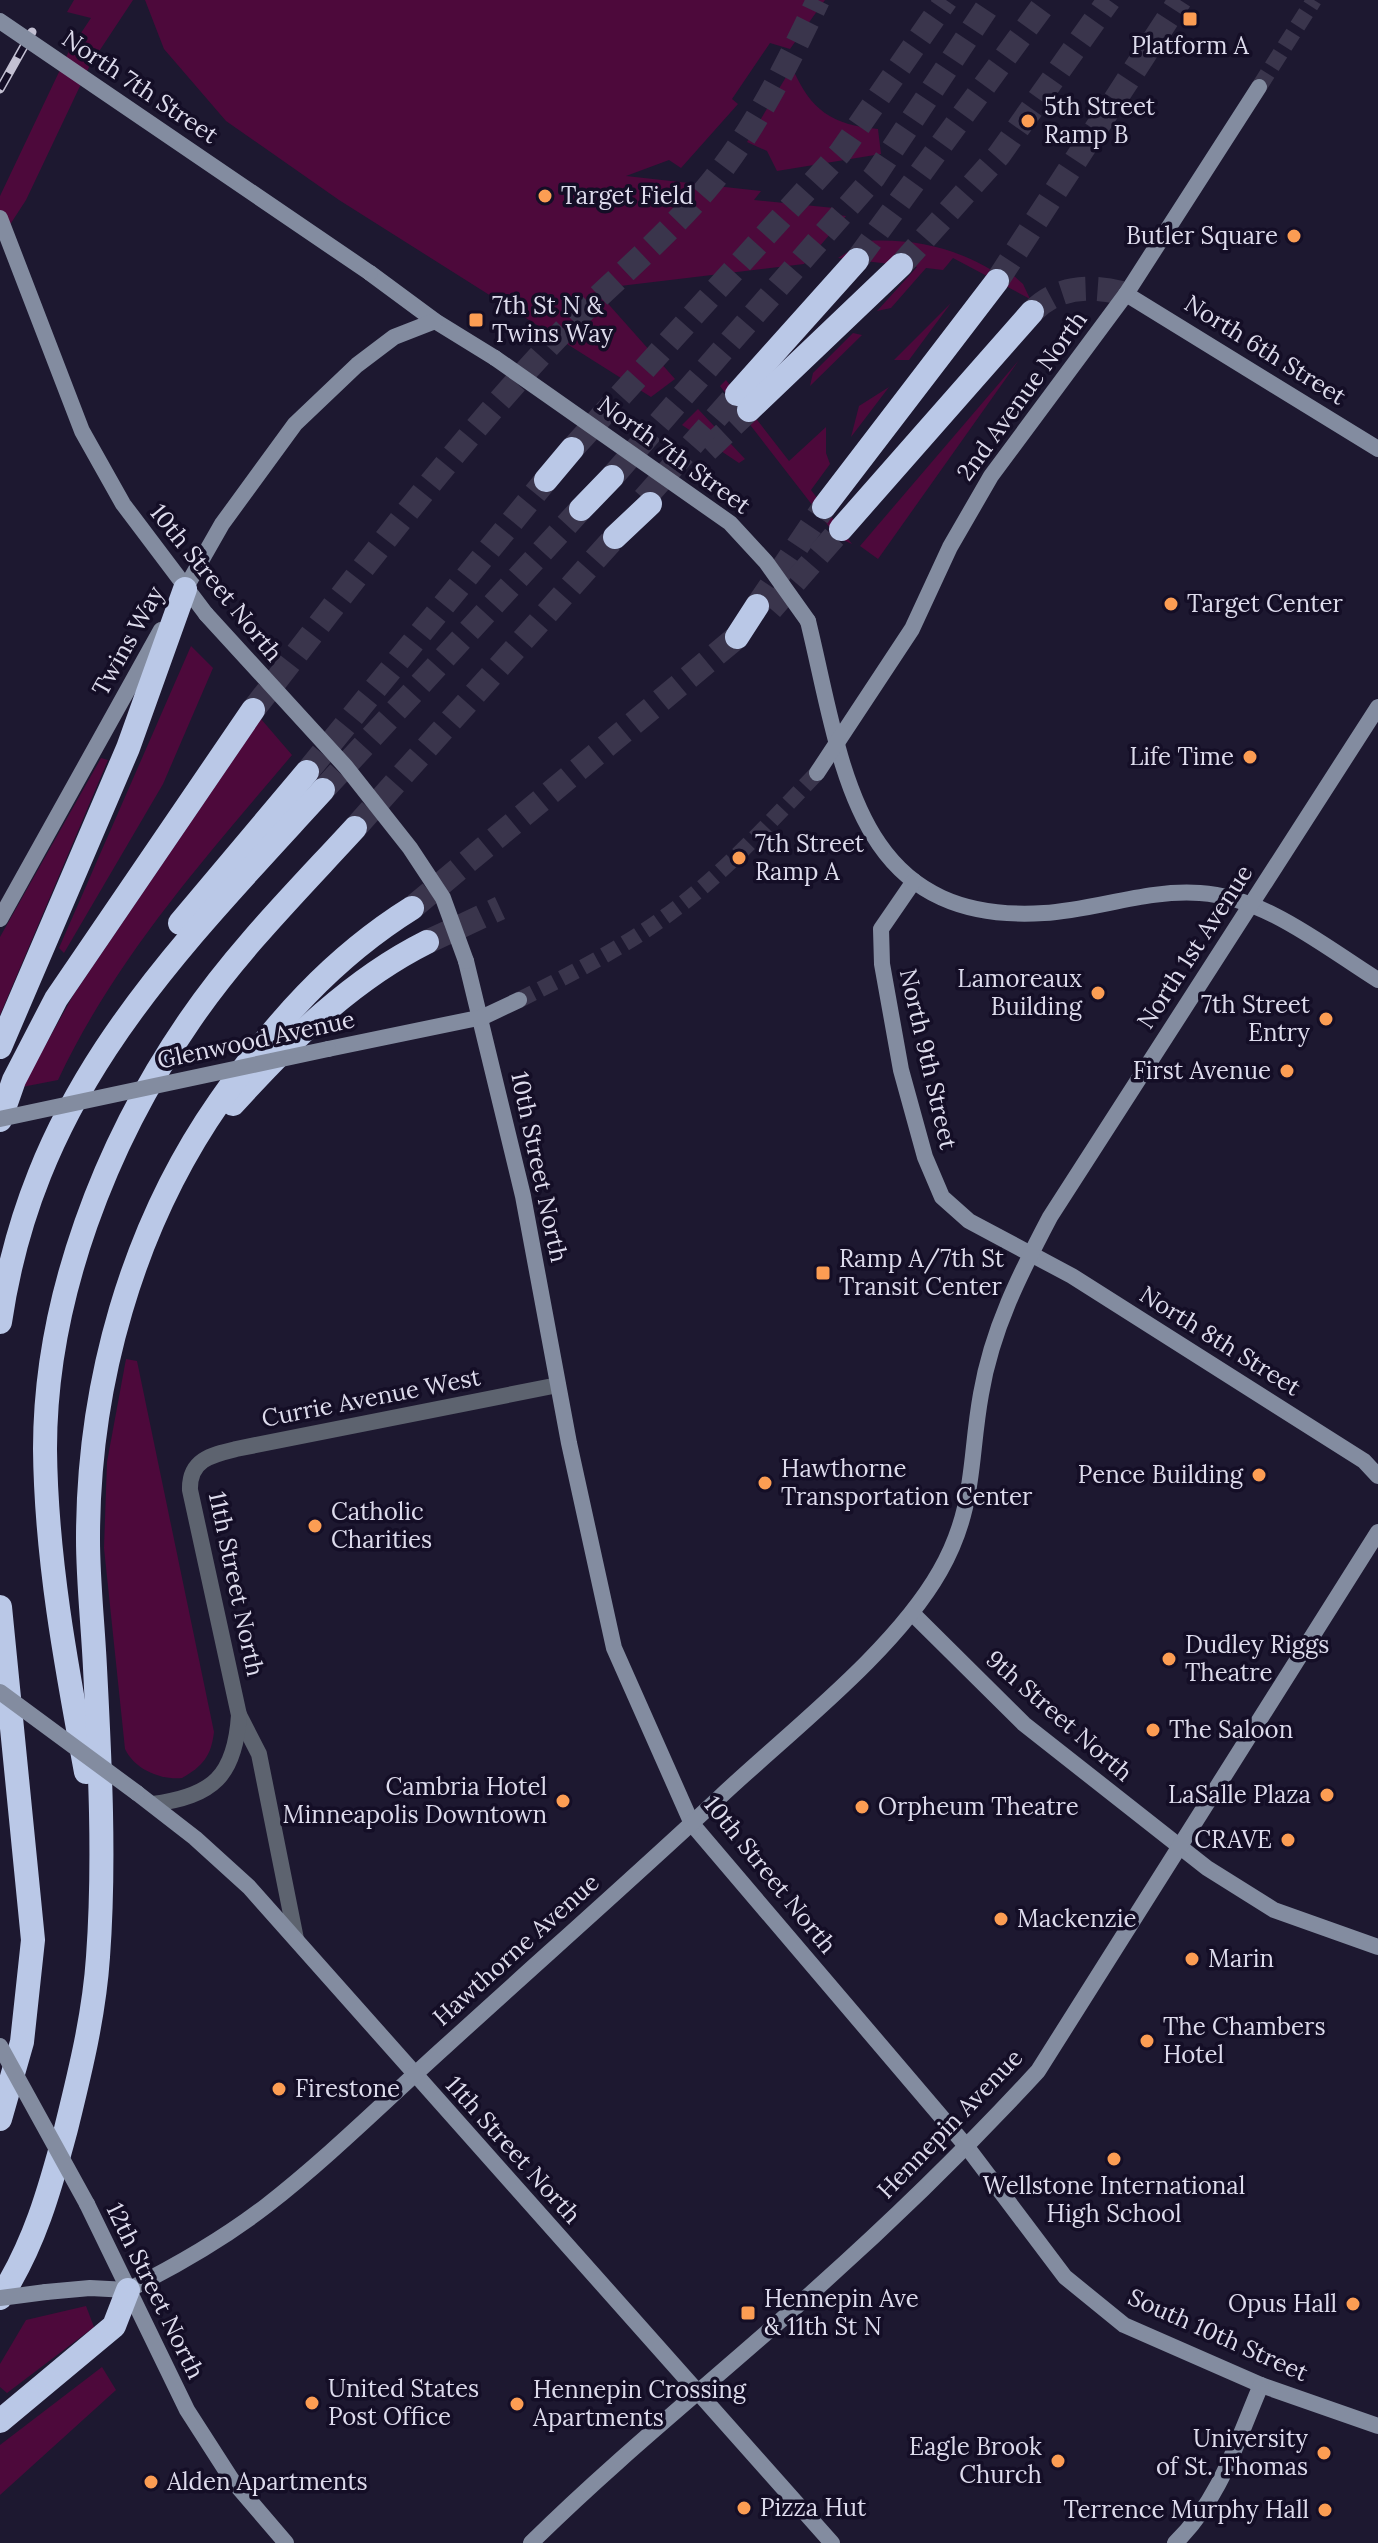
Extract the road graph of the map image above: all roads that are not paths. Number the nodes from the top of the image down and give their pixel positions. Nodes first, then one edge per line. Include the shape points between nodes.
1 (0, 21) edge
2 (1259, 87) tunnel mouth
3 (0, 218) edge
4 (857, 260) tunnel mouth
5 (901, 265) tunnel mouth
6 (997, 281) tunnel mouth
7 (1126, 294) junction
8 (1032, 312) tunnel mouth
9 (435, 321) junction
10 (572, 449) tunnel mouth
11 (1378, 449) edge
12 (612, 477) tunnel mouth
13 (546, 480) tunnel mouth
14 (647, 502) tunnel mouth
15 (824, 507) tunnel mouth
16 (581, 509) tunnel mouth
17 (841, 529) tunnel mouth
18 (615, 537) tunnel mouth
19 (185, 589) junction
20 (760, 611) tunnel mouth
21 (737, 637) tunnel mouth
22 (1378, 707) edge
23 (253, 710) tunnel mouth
24 (837, 739) junction
25 (817, 773) tunnel mouth
26 (315, 781) tunnel mouth
27 (355, 828) tunnel mouth
28 (914, 881) junction
29 (1251, 904) junction
30 (412, 908) tunnel mouth
31 (0, 919) edge
32 (427, 942) tunnel mouth
33 (1378, 980) edge
34 (519, 1000) tunnel mouth
35 (483, 1017) junction
36 (0, 1047) edge
37 (0, 1120) edge
38 (172, 1181) junction
39 (1029, 1255) junction
40 (0, 1322) edge
41 (558, 1385) junction
42 (196, 1465) joint
43 (1378, 1476) edge
44 (1378, 1532) edge
45 (0, 1607) edge
46 (913, 1614) junction
47 (0, 1692) edge
48 (0, 1709) edge
49 (239, 1715) junction
50 (19, 1782) junction
51 (153, 1804) junction
52 (692, 1824) junction
53 (1179, 1847) junction
54 (101, 1893) junction
55 (296, 1939) junction
56 (1378, 1947) edge
57 (0, 2046) edge
58 (414, 2075) junction
59 (0, 2119) edge
60 (967, 2147) junction
61 (128, 2290) junction
62 (0, 2298) edge
63 (1261, 2385) junction
64 (696, 2393) junction
65 (0, 2421) edge
66 (1378, 2426) edge
67 (286, 2543) edge
68 (531, 2543) edge
69 (832, 2543) edge
70 (1175, 2543) edge

1 - 9 street, North 7th Street, bridge
2 - 7 street, 2nd Avenue North
3 - 19 street, 10th Street North via 82,431 123,504
4 - 5 highway via 743,402
6 - 15 highway
7 - 11 street, North 6th Street
7 - 24 street, 2nd Avenue North via 984,487 912,629
8 - 17 highway
9 - 19 street, Twins Way via 394,337 295,424 222,524
9 - 24 street, North 7th Street, bridge via 730,523 808,621
10 - 13 highway
12 - 16 highway
14 - 18 highway
19 - 31 street, Twins Way
19 - 35 street, 10th Street North, bridge via 346,767 410,848 443,898
19 - 36 highway via 128,748
20 - 21 highway
22 - 29 street, North 1st Avenue
23 - 37 highway via 56,999 14,1080
24 - 25 street
24 - 28 street, North 7th Street via 863,822 888,859
26 - 40 highway via 179,926 145,975 66,1113 48,1156 17,1245
27 - 54 highway via 227,972 166,1056 117,1149 71,1274 50,1385 45,1447 48,1517 95,1817
28 - 29 street, North 7th Street via 949,903 1005,915 1200,893
28 - 39 street, North 9th Street via 881,929 901,1070 925,1157 942,1197 969,1221
29 - 33 street, North 7th Street
29 - 39 street, North 1st Avenue
30 - 38 highway via 327,971 285,1014 205,1123
32 - 38 highway via 357,985 307,1027 220,1118
34 - 35 street, Glenwood Avenue
35 - 37 street, Glenwood Avenue, bridge
35 - 41 street, 10th Street North
38 - 54 highway via 118,1316 91,1460 88,1581
39 - 43 street, North 8th Street via 1072,1276 1218,1368 1364,1461
39 - 46 street, North 1st Avenue via 1002,1311 989,1357 963,1517 949,1555
41 - 42 street, Currie Avenue West via 236,1449
41 - 52 street, 10th Street North via 614,1648
42 - 49 street, 11th Street North via 190,1490
44 - 53 street, Hennepin Avenue
45 - 50 highway
46 - 52 street, Hawthorne Avenue
46 - 53 street, 9th Street North via 1024,1724
47 - 51 street, 11th Street North, bridge
48 - 50 highway
49 - 51 street, 11th Street North via 234,1753 220,1778 190,1797
49 - 55 street, 11th Street North via 259,1754
50 - 59 highway via 33,1940 22,2042
51 - 55 street, 11th Street North via 229,1868
52 - 58 street, Hawthorne Avenue
52 - 60 street, 10th Street North
53 - 56 street, 9th Street North via 1274,1910
53 - 60 street, Hennepin Avenue via 1038,2071
54 - 62 highway via 94,1990 75,2091 40,2220
55 - 58 street, 11th Street North
57 - 61 street, 12th Street North, bridge
58 - 61 street, Hawthorne Avenue via 264,2207
58 - 64 street, 11th Street North
60 - 63 street, South 10th Street via 1065,2277 1124,2325
60 - 64 street, Hennepin Avenue
61 - 62 street, bridge via 90,2288
61 - 65 highway via 121,2314 106,2334
61 - 67 street, 12th Street North via 165,2370 209,2446
63 - 66 street, South 10th Street
63 - 70 street via 1213,2498
64 - 68 street, Hennepin Avenue
64 - 69 street, 11th Street North

